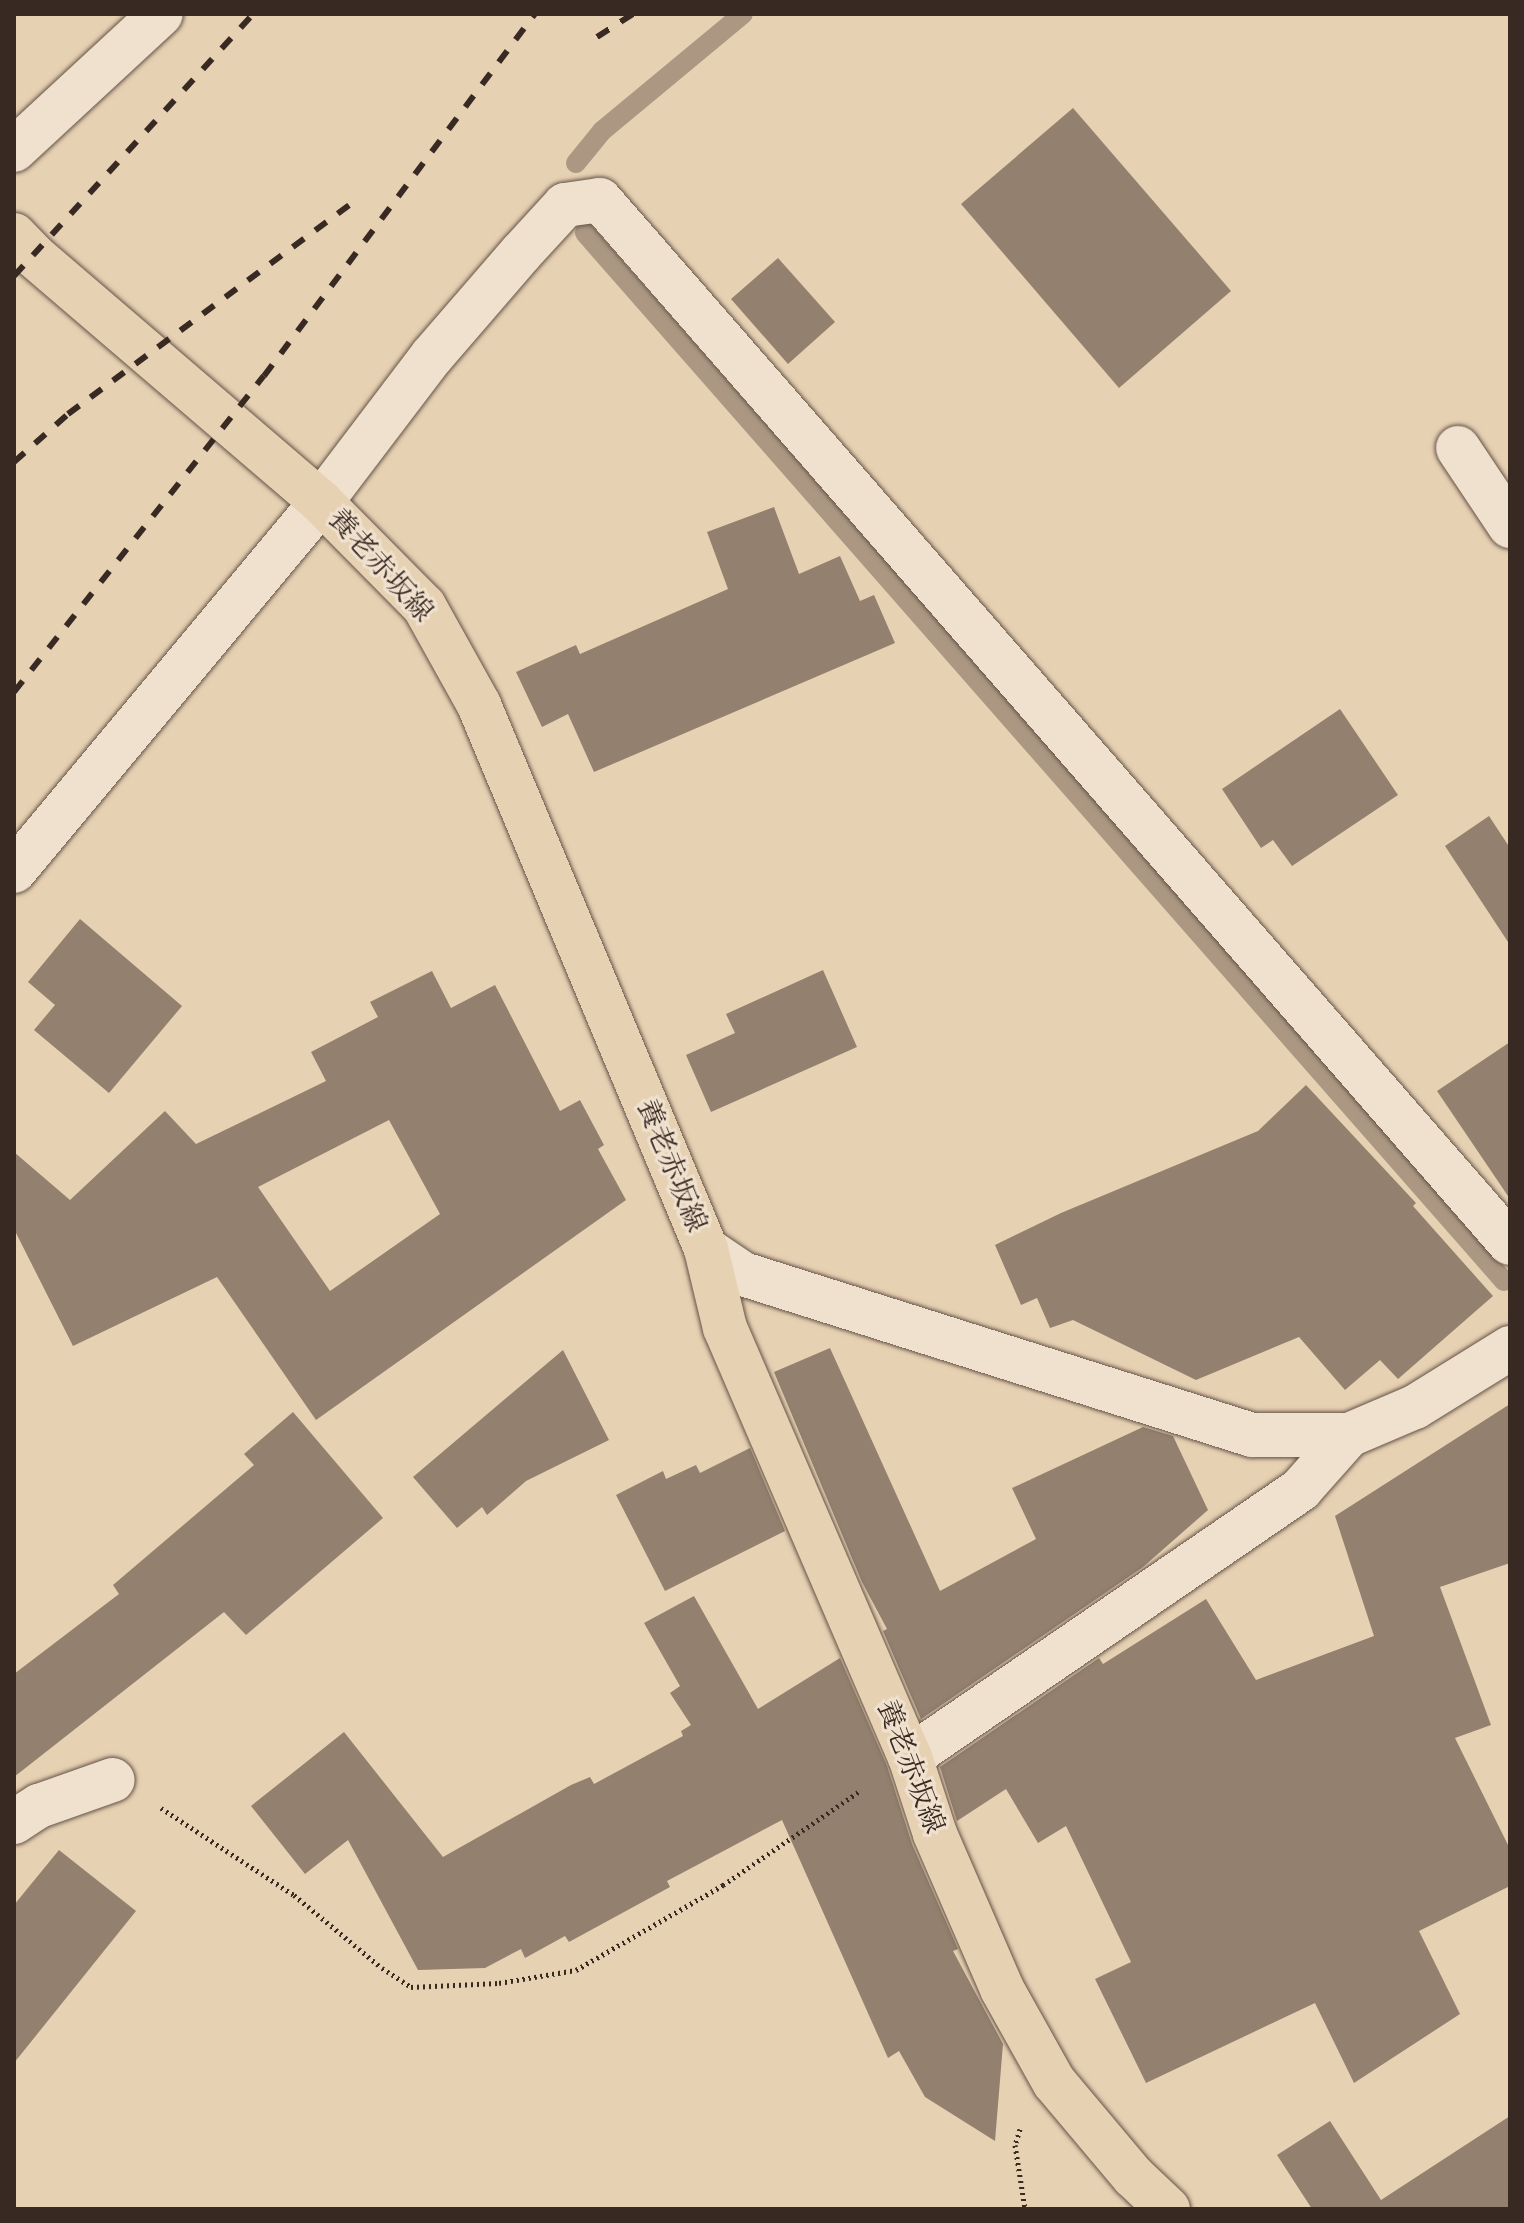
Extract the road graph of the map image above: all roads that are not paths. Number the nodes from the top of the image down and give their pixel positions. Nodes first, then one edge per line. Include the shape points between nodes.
1 (161, 14) edge
2 (14, 150) edge
3 (14, 235) edge
4 (1458, 448) dead end
5 (321, 502) junction
6 (1510, 526) edge
7 (14, 871) edge
8 (1510, 1243) edge
9 (706, 1249) junction
10 (1510, 1348) edge
11 (1349, 1435) junction
12 (910, 1757) junction
13 (113, 1780) road end
14 (14, 1822) edge
15 (1168, 2209) edge

1 - 2 street
3 - 5 main road, 養老赤坂線
4 - 6 street
5 - 7 street
5 - 8 street via 432,356 565,205 600,200
5 - 9 main road, 養老赤坂線 via 424,606 479,705
9 - 11 street via 743,1274 1252,1435
9 - 12 main road, 養老赤坂線 via 725,1328
10 - 11 street via 1415,1407
11 - 12 street via 1301,1489
12 - 15 main road, 養老赤坂線 via 935,1834 1002,1989 1054,2082 1133,2176
13 - 14 street via 39,1806

